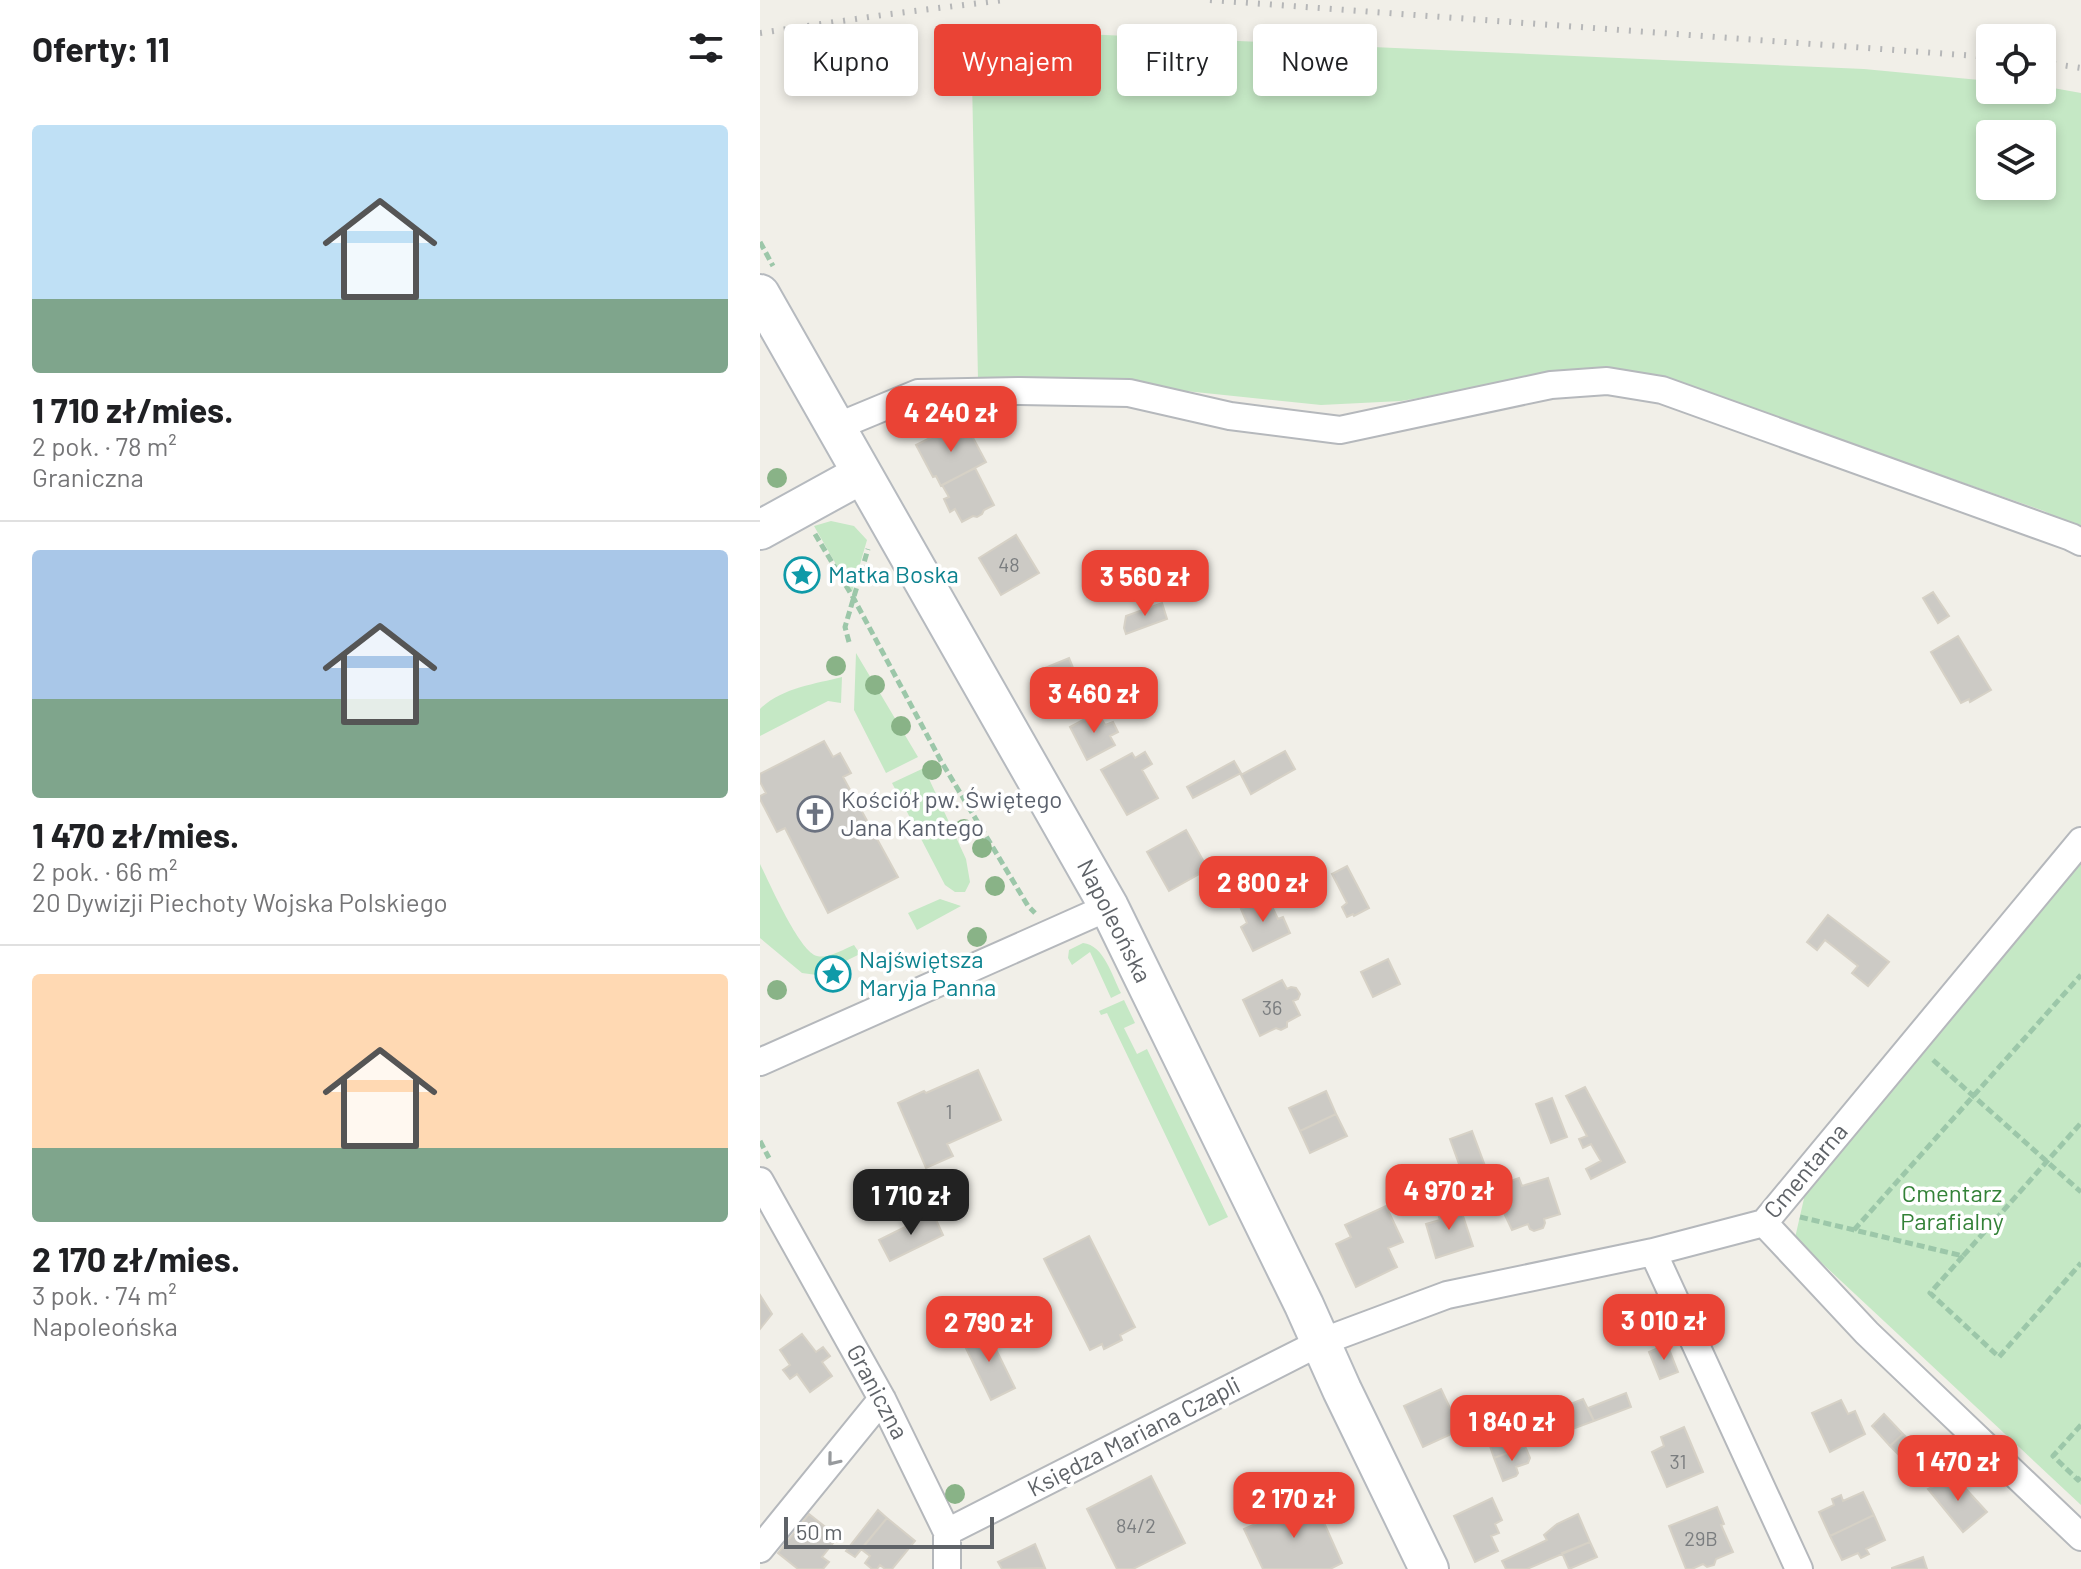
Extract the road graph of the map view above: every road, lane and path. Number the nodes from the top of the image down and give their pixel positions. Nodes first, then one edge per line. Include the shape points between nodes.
1 (760, 294) edge
2 (836, 427) junction
3 (862, 474) junction
4 (800, 508) junction
5 (760, 530) edge
6 (872, 538) dead end
7 (2081, 542) edge
8 (854, 599) junction
9 (849, 642) dead end
10 (2081, 841) edge
11 (1109, 907) junction
12 (1038, 916) dead end
13 (895, 954) dead end
14 (906, 975) dead end
15 (2081, 975) edge
16 (1914, 1043) junction
17 (760, 1062) edge
18 (1973, 1096) junction
19 (2081, 1123) edge
20 (760, 1141) edge
21 (2047, 1162) junction
22 (764, 1180) edge
23 (2081, 1192) edge
24 (1768, 1228) junction
25 (1854, 1230) junction
26 (1653, 1252) junction
27 (1963, 1256) junction
28 (2081, 1263) edge
29 (1321, 1342) junction
30 (882, 1399) junction
31 (2081, 1425) edge
32 (2081, 1477) edge
33 (947, 1532) junction
34 (2081, 1537) edge
35 (760, 1549) edge
36 (947, 1569) edge
37 (1429, 1569) edge
38 (1799, 1569) edge

1 - 2 street, Napoleońska
2 - 3 street, Napoleońska
2 - 7 street via 918,393 1020,391 1129,393 1230,416 1340,430 1551,385 1607,381 1662,390
3 - 4 street
3 - 11 street, Napoleońska
4 - 5 street
4 - 8 path
6 - 8 path
8 - 9 path via 845,627
8 - 12 path via 941,761
10 - 16 street, Cmentarna
11 - 17 street
11 - 29 street, Napoleońska
13 - 14 path
15 - 18 path
16 - 18 path
16 - 24 street, Cmentarna
18 - 21 path
18 - 25 path
19 - 21 path
20 - 22 path
21 - 23 path
21 - 27 path
22 - 30 street, Graniczna
24 - 25 path via 1794,1216
24 - 26 street, Cmentarna
24 - 34 street via 1867,1333
25 - 27 path
26 - 29 street, Cmentarna via 1447,1295
26 - 38 street
27 - 28 path via 1930,1293 1999,1357
29 - 33 street, Księdza Mariana Czapli
29 - 37 street, Napoleońska
30 - 33 street, Graniczna
30 -> 35 street
31 - 32 path via 2053,1456 2078,1480
33 - 36 street, Graniczna

